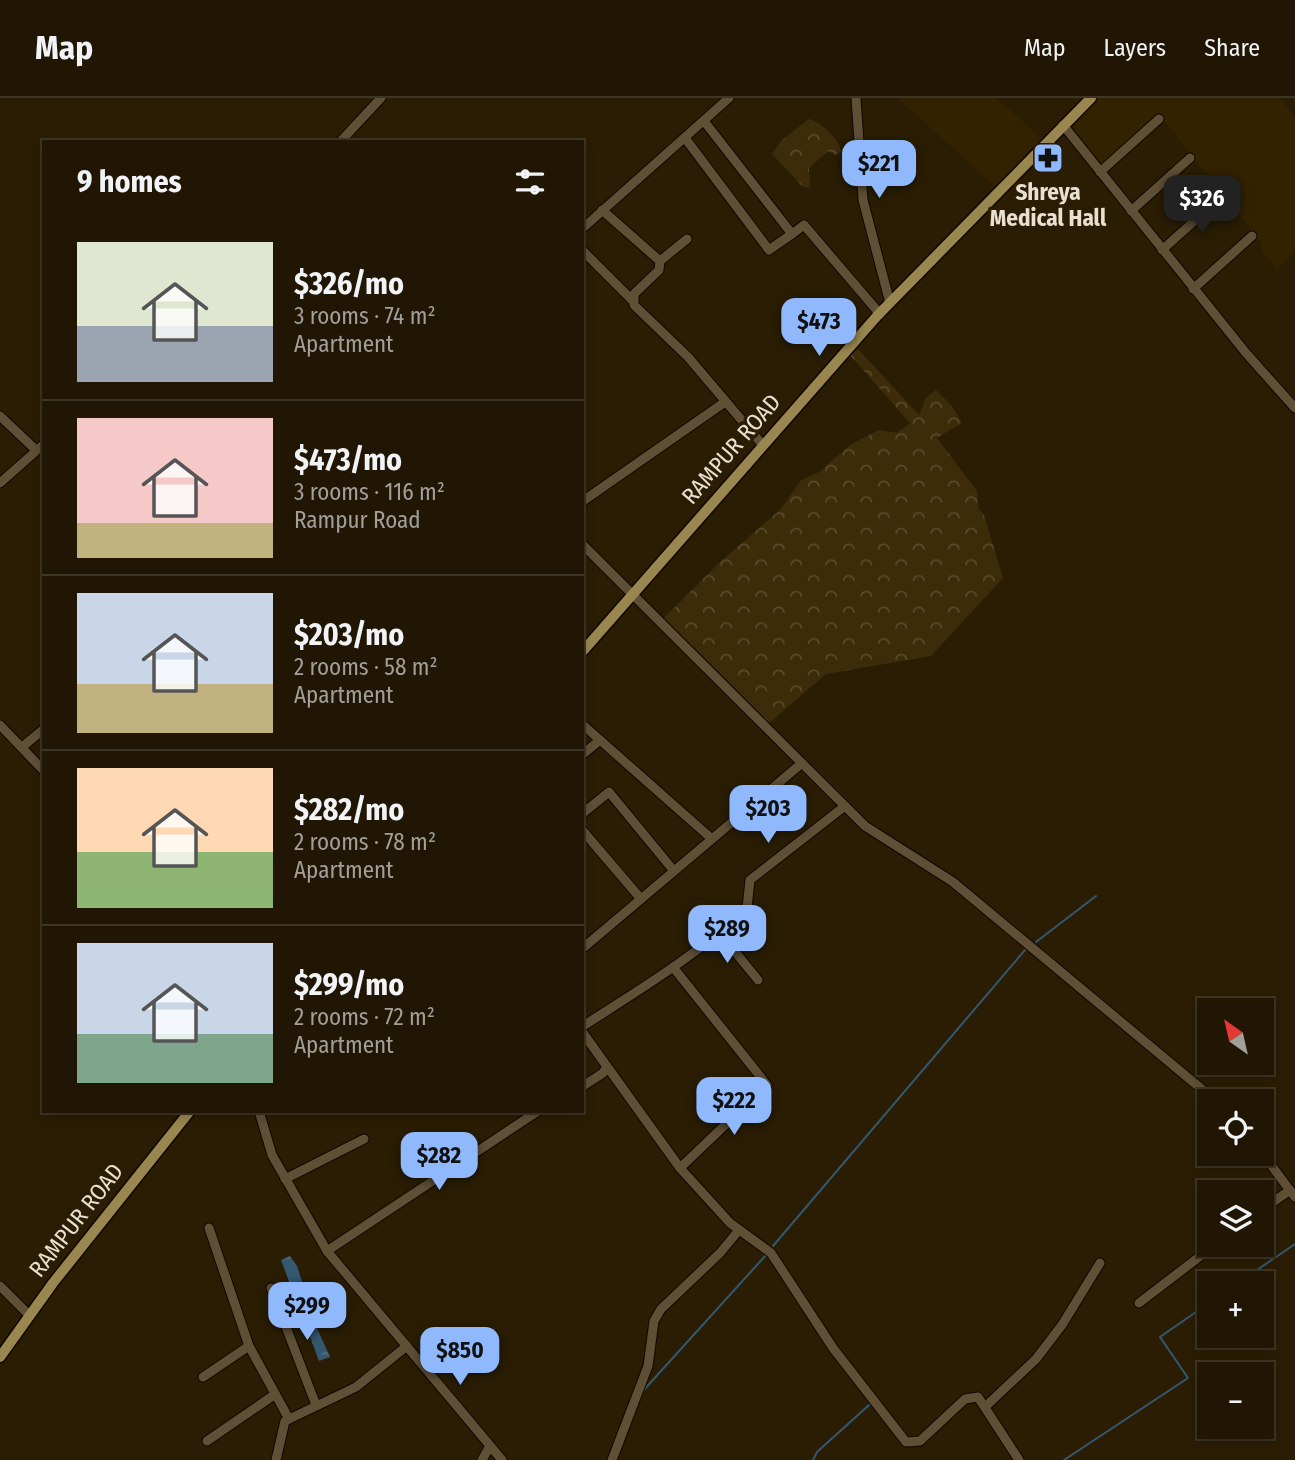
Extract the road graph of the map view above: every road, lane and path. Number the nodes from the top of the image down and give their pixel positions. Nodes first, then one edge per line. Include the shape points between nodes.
1 (381, 98) edge
2 (714, 98) edge
3 (729, 98) edge
4 (856, 98) edge
5 (1091, 98) edge
6 (717, 110) junction
7 (1159, 120) dead end
8 (704, 121) junction
9 (1063, 125) junction
10 (685, 138) junction
11 (342, 140) edge
12 (1190, 158) dead end
13 (1100, 172) junction
14 (1221, 197) dead end
15 (602, 210) junction
16 (1131, 211) junction
17 (584, 227) edge
18 (792, 234) junction
19 (1252, 236) dead end
20 (687, 239) dead end
21 (1162, 250) junction
22 (584, 252) edge
23 (660, 261) junction
24 (1193, 289) junction
25 (633, 301) junction
26 (890, 303) junction
27 (880, 314) junction
28 (724, 402) junction
29 (1295, 408) edge
30 (0, 416) edge
31 (762, 444) junction
32 (40, 447) edge
33 (0, 483) edge
34 (584, 499) edge
35 (584, 546) edge
36 (632, 595) junction
37 (584, 650) edge
38 (0, 725) edge
39 (584, 726) edge
40 (42, 731) edge
41 (600, 740) junction
42 (22, 747) junction
43 (584, 753) edge
44 (802, 762) junction
45 (42, 769) edge
46 (845, 806) junction
47 (584, 812) edge
48 (584, 832) edge
49 (712, 839) junction
50 (674, 871) junction
51 (641, 899) junction
52 (719, 932) junction
53 (584, 947) edge
54 (673, 967) junction
55 (758, 980) dead end
56 (584, 1025) edge
57 (584, 1035) edge
58 (606, 1068) junction
59 (584, 1085) edge
60 (1202, 1089) edge
61 (188, 1113) edge
62 (260, 1113) edge
63 (535, 1113) edge
64 (364, 1139) dead end
65 (1272, 1166) edge
66 (680, 1168) junction
67 (285, 1179) junction
68 (1293, 1193) edge
69 (1274, 1203) edge
70 (209, 1228) dead end
71 (739, 1230) junction
72 (327, 1251) junction
73 (1199, 1257) edge
74 (1100, 1263) dead end
75 (0, 1286) edge
76 (271, 1288) dead end
77 (1139, 1303) dead end
78 (29, 1315) junction
79 (248, 1346) junction
80 (408, 1346) junction
81 (0, 1357) edge
82 (203, 1377) dead end
83 (274, 1395) junction
84 (316, 1405) junction
85 (985, 1407) junction
86 (289, 1419) junction
87 (207, 1441) dead end
88 (489, 1446) junction
89 (276, 1460) edge
90 (482, 1460) edge
91 (502, 1460) edge
92 (612, 1460) edge
93 (1019, 1460) edge

1 - 11 street
2 - 6 street
3 - 6 street
4 - 26 street via 863,200
5 - 9 main road, RAMPUR ROAD
6 - 8 street
7 - 13 street
8 - 10 street
8 - 18 street
9 - 13 street
9 - 26 main road, RAMPUR ROAD
10 - 15 street
10 - 18 street via 769,250
12 - 16 street
13 - 16 street
14 - 21 street
15 - 17 street
15 - 23 street
16 - 21 street
18 - 27 street via 804,225
19 - 24 street
20 - 23 street
21 - 24 street
22 - 25 street
23 - 25 street via 659,270 634,294
24 - 29 street
25 - 28 street
26 - 27 main road, RAMPUR ROAD
27 - 31 main road, RAMPUR ROAD
28 - 31 street
28 - 34 street
30 - 32 street
31 - 36 main road, RAMPUR ROAD
32 - 33 street
35 - 36 street
36 - 37 main road, RAMPUR ROAD
36 - 44 street
38 - 42 street
39 - 41 street
40 - 42 street
41 - 43 street
41 - 49 street
42 - 45 street
44 - 46 street
44 - 49 street
46 - 52 street via 750,880 747,908
46 - 60 street via 866,826 953,882
47 - 50 street via 609,792
48 - 51 street
49 - 50 street
50 - 51 street
51 - 53 street
52 - 54 street
52 - 55 street
54 - 56 street
54 - 66 street via 767,1085
57 - 58 street
58 - 59 street
58 - 66 street
61 - 78 main road, RAMPUR ROAD
62 - 67 street via 272,1155
63 - 72 street
64 - 67 street
65 - 68 street
66 - 71 street
67 - 72 street
68 - 69 street
70 - 79 street
71 - 85 street via 771,1252 833,1348 906,1442 920,1441 965,1399 978,1397
71 - 92 street via 654,1321 648,1366
72 - 80 street
73 - 77 street
74 - 85 street via 1036,1359
75 - 78 street
76 - 84 street
78 - 81 main road, RAMPUR ROAD
79 - 82 street
79 - 83 street
80 - 84 street via 356,1387
80 - 88 street
83 - 86 street
83 - 87 street
84 - 86 street
85 - 93 street
86 - 89 street
88 - 90 street
88 - 91 street

